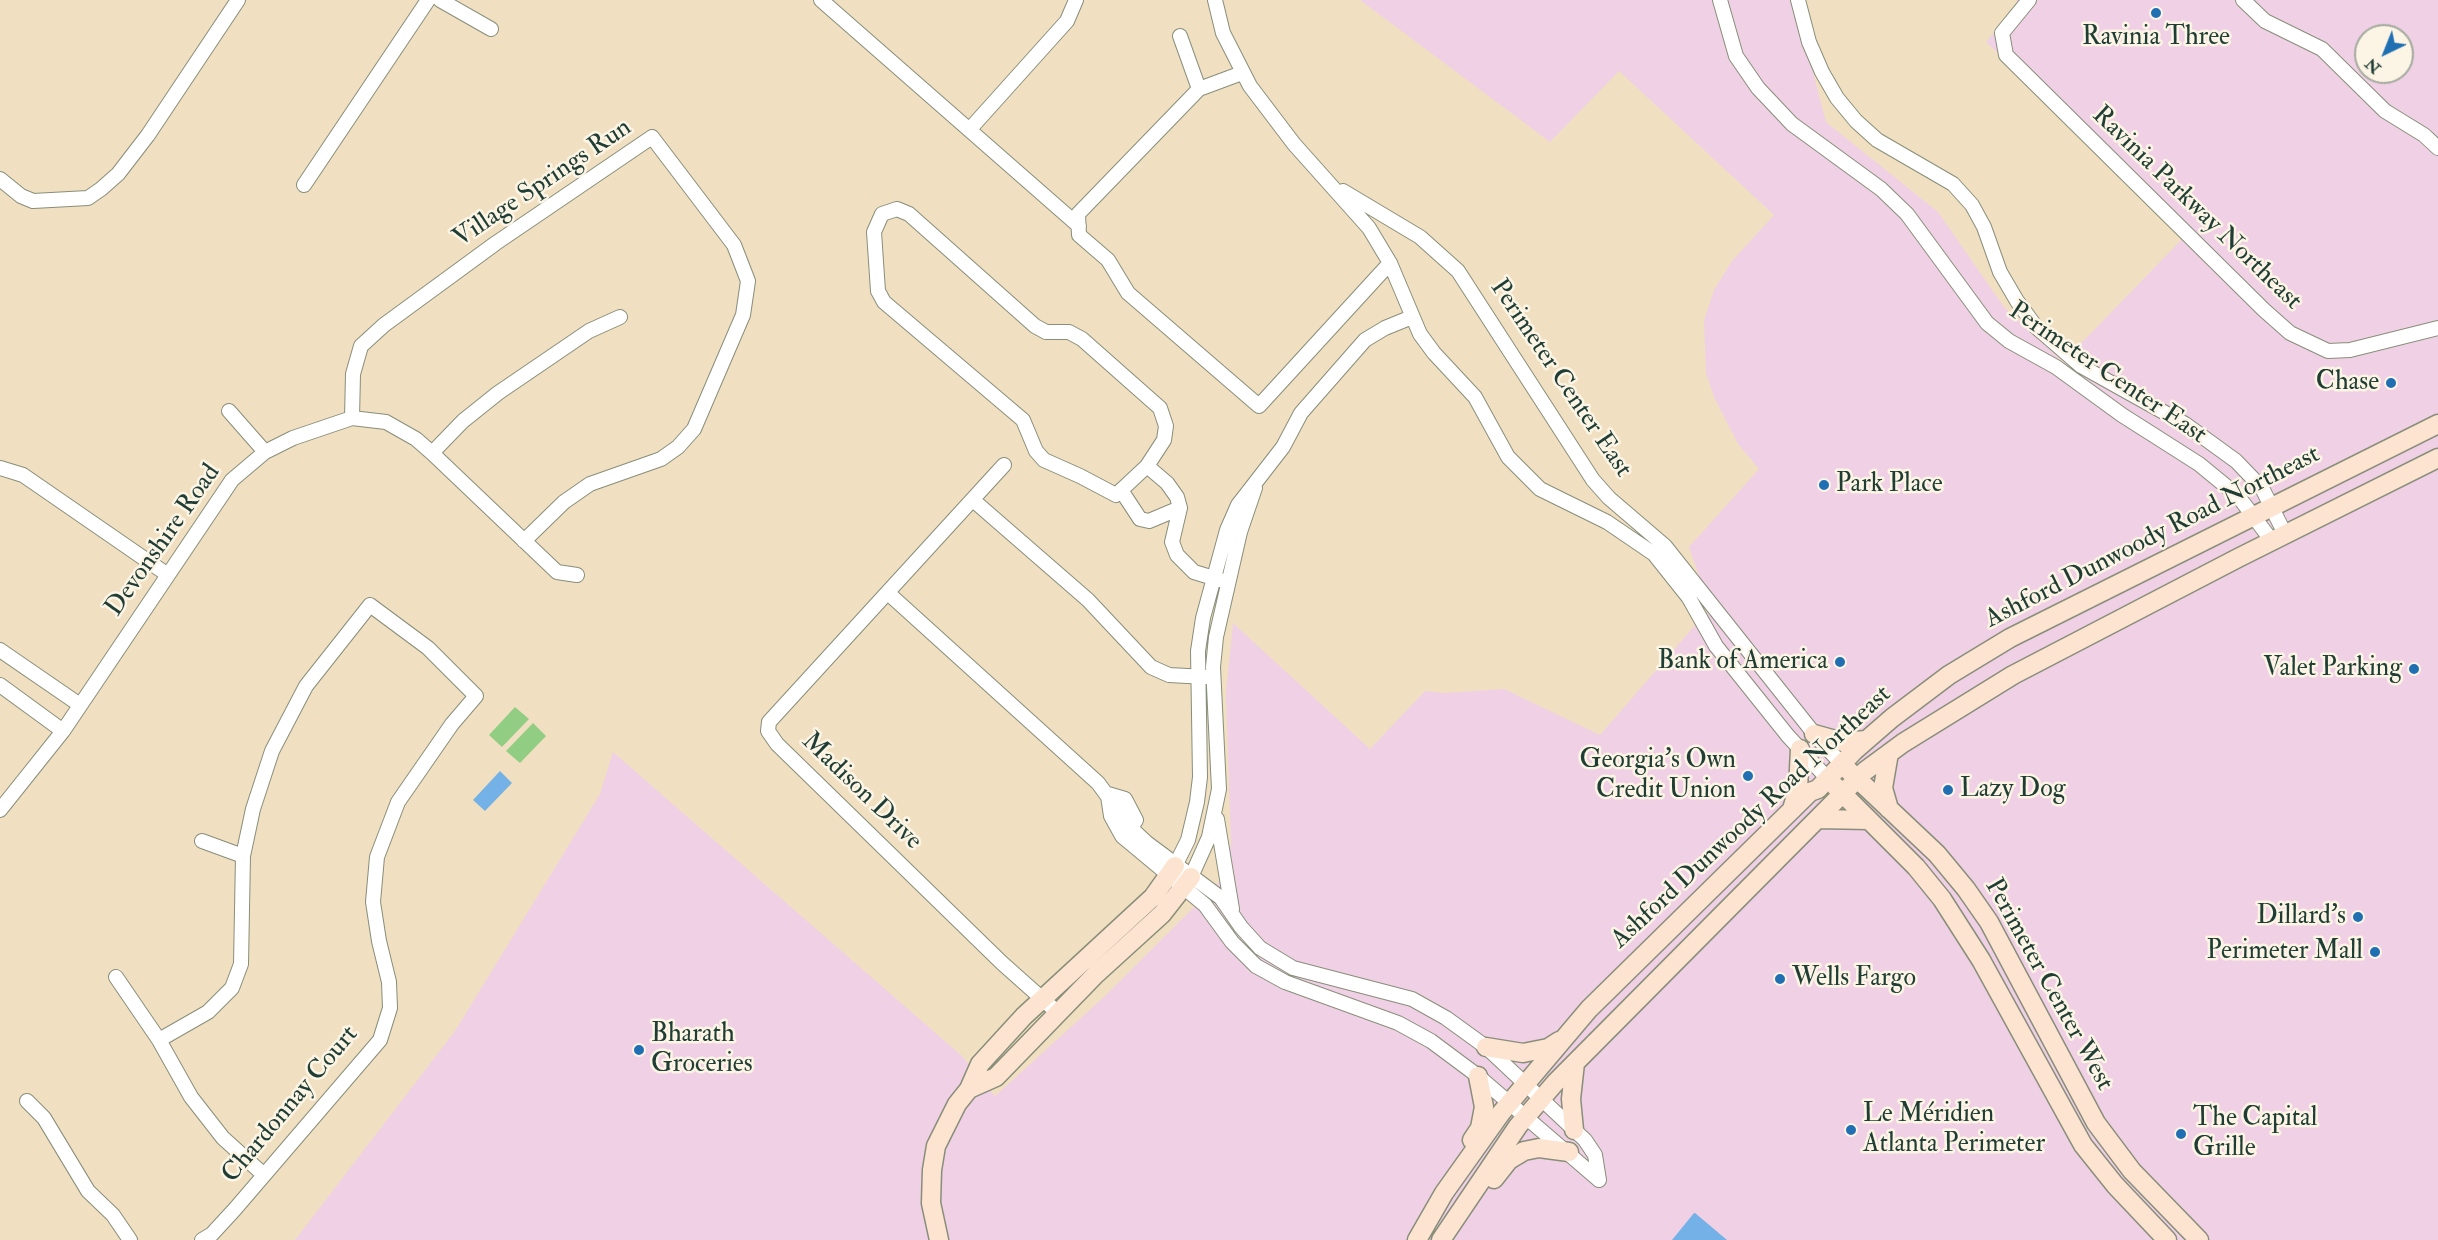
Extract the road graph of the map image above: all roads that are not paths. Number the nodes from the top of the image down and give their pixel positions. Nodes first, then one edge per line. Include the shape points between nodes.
1 (238, 0) edge
2 (428, 0) edge
3 (440, 0) edge
4 (821, 0) edge
5 (1215, 0) edge
6 (1720, 0) edge
7 (1798, 0) edge
8 (2029, 0) edge
9 (2243, 0) edge
10 (1076, 2) edge
11 (491, 29) dead end
12 (1180, 36) dead end
13 (1242, 73) junction
14 (1199, 89) junction
15 (970, 129) junction
16 (2438, 148) edge
17 (2, 184) edge
18 (1332, 184) junction
19 (304, 185) dead end
20 (1079, 226) junction
21 (1390, 262) junction
22 (620, 317) dead end
23 (1412, 317) junction
24 (2438, 328) edge
25 (2074, 361) junction
26 (2114, 386) junction
27 (2084, 387) junction
28 (229, 411) dead end
29 (352, 418) junction
30 (2438, 424) edge
31 (265, 453) junction
32 (432, 453) junction
33 (2438, 458) edge
34 (1004, 465) dead end
35 (1147, 466) junction
36 (0, 468) edge
37 (1257, 481) junction
38 (1121, 490) junction
39 (973, 500) junction
40 (2272, 507) junction
41 (1180, 508) junction
42 (2254, 515) junction
43 (1600, 519) junction
44 (2278, 537) junction
45 (524, 542) junction
46 (1680, 564) junction
47 (168, 575) junction
48 (576, 575) dead end
49 (1213, 578) junction
50 (1228, 582) junction
51 (888, 593) junction
52 (0, 650) edge
53 (1725, 657) junction
54 (1197, 675) junction
55 (1214, 677) junction
56 (1770, 677) junction
57 (0, 685) edge
58 (80, 705) junction
59 (63, 731) junction
60 (1814, 734) junction
61 (1866, 740) junction
62 (1800, 749) junction
63 (1889, 753) junction
64 (1842, 764) junction
65 (1828, 779) junction
66 (1857, 779) junction
67 (1843, 793) junction
68 (1108, 794) junction
69 (1889, 809) junction
70 (0, 810) edge
71 (1216, 811) junction
72 (1791, 811) junction
73 (1818, 819) junction
74 (1869, 820) junction
75 (202, 841) dead end
76 (243, 856) junction
77 (1172, 871) junction
78 (1187, 883) junction
79 (1234, 917) junction
80 (2018, 975) junction
81 (116, 977) dead end
82 (1996, 987) junction
83 (1042, 999) junction
84 (1057, 1012) junction
85 (1563, 1038) junction
86 (159, 1040) junction
87 (1486, 1047) junction
88 (1575, 1063) junction
89 (1478, 1076) junction
90 (1526, 1085) junction
91 (969, 1089) junction
92 (1541, 1099) junction
93 (27, 1101) dead end
94 (1510, 1102) junction
95 (1526, 1116) junction
96 (1574, 1130) junction
97 (1569, 1152) junction
98 (264, 1175) junction
99 (1463, 1205) junction
100 (130, 1240) edge
101 (202, 1240) edge
102 (939, 1240) edge
103 (1412, 1240) edge
104 (1417, 1240) edge
105 (1441, 1240) edge
106 (2167, 1240) edge
107 (2199, 1240) edge

1 - 17 street via 148,135 102,189 88,198 33,201
2 - 19 street
3 - 11 street
4 - 15 street
5 - 13 street, Perimeter Center East via 1223,33
6 - 27 street, Perimeter Center East via 1736,56 1771,104 1812,141 1898,205 1987,323
7 - 25 street, Perimeter Center East via 1809,42 1837,98 1877,140 1953,184 1972,205 2016,301
8 - 24 street, Ravinia Parkway Northeast via 2002,33 2006,55 2290,333 2328,351 2350,350
9 - 16 street via 2265,21 2322,49 2385,111
10 - 15 street via 1067,21
12 - 14 street
13 - 14 street
13 - 18 street, Perimeter Center East via 1294,144
14 - 20 street via 1078,214
15 - 20 street
18 - 21 street, Perimeter Center East via 1369,228
18 - 46 street, Perimeter Center East via 1420,237 1448,261 1466,282 1593,480
20 - 21 street via 1079,235 1108,260 1128,293 1259,406
21 - 23 street, Perimeter Center East
22 - 32 street via 589,331 498,393
23 - 37 street via 1378,331 1360,346 1300,413 1283,447
23 - 43 street, Perimeter Center East via 1434,353 1475,397 1516,467 1548,494
25 - 26 street, Perimeter Center East
25 - 27 street
26 - 27 street via 2097,381
26 - 40 street, Perimeter Center East via 2178,420 2224,452 2252,475
27 - 42 street, Perimeter Center East via 2199,464 2238,496
28 - 31 street
29 - 31 street, Devonshire Road via 293,438
29 - 32 street, Devonshire Road via 386,422
29 - 45 street, Village Springs Run via 353,375 361,346 515,230 652,137 734,245 748,281 743,315 694,429 678,447 661,459 590,484 564,502
30 - 40 main road, Ashford Dunwoody Road Northeast
31 - 47 street, Devonshire Road via 232,480
32 - 45 street
33 - 44 main road, Ashford Dunwoody Road Northeast
34 - 39 street, Madison Drive
35 - 38 street
35 - 38 street via 1165,433 1166,419 1160,408 1082,339 1069,332 1046,332 1035,326 909,214 897,209 882,214 875,225 873,241 878,291 884,303 1023,420 1044,460 1116,495
35 - 41 street via 1173,490
36 - 47 street via 23,475
37 - 49 street via 1234,514
37 - 50 street
38 - 41 street via 1140,519 1149,520
39 - 51 street, Madison Drive
39 - 54 street via 1088,600 1143,660 1169,675
40 - 42 main road, Ashford Dunwoody Road Northeast
40 - 44 street, Perimeter Center East
41 - 49 street via 1172,542 1177,555 1194,572
42 - 44 street, Perimeter Center East
42 - 61 main road, Ashford Dunwoody Road Northeast via 1993,647 1916,699
43 - 46 street via 1616,520
43 - 53 street, Perimeter Center East via 1661,562 1689,598
44 - 63 main road, Ashford Dunwoody Road Northeast via 2013,675
45 - 48 street via 556,572
46 - 56 street, Perimeter Center East
47 - 58 street, Devonshire Road
49 - 50 street
49 - 54 street via 1203,618
50 - 55 street via 1214,648
51 - 68 street
51 - 83 street, Madison Drive via 769,722 768,731 850,816
52 - 58 street
53 - 56 street via 1740,656
53 - 62 street, Perimeter Center East
54 - 55 street
54 - 77 street via 1198,794 1190,833
55 - 71 street via 1220,768
56 - 60 street, Perimeter Center East
57 - 59 street
58 - 59 street, Devonshire Road
59 - 70 street, Devonshire Road
60 - 61 main road via 1844,742
60 - 64 street, Perimeter Center East
61 - 64 main road, Ashford Dunwoody Road Northeast
62 - 65 street, Perimeter Center East
62 - 72 main road via 1797,798
63 - 66 main road, Ashford Dunwoody Road Northeast
63 - 69 main road via 1883,788
64 - 65 main road, Ashford Dunwoody Road Northeast
64 - 66 main road, Perimeter Center West
65 - 67 main road, Perimeter Center West
65 - 72 main road, Ashford Dunwoody Road Northeast
66 - 67 main road, Ashford Dunwoody Road Northeast
66 - 69 main road, Perimeter Center West
67 - 73 main road, Ashford Dunwoody Road Northeast
67 - 74 main road, Perimeter Center West
68 - 77 street via 1131,828
68 - 77 street via 1111,816 1122,836
69 - 80 main road, Perimeter Center West via 1937,854 1966,889
71 - 78 street via 1206,846
71 - 79 street
72 - 85 main road, Ashford Dunwoody Road Northeast
73 - 74 main road
73 - 88 main road, Ashford Dunwoody Road Northeast
74 - 82 main road, Perimeter Center West via 1942,899
75 - 76 street
76 - 86 street, Chardonnay Court via 241,964 232,988 208,1012
76 - 98 street, Chardonnay Court via 272,751 306,686 370,605 428,648 476,696 398,802 376,857 373,902 389,982 390,1008 380,1040
77 - 78 street
77 - 83 main road via 1153,897
78 - 79 street via 1221,898
78 - 84 main road via 1162,914
78 - 89 street via 1232,942 1256,966 1285,982 1398,1023 1431,1041
79 - 87 street via 1254,943 1286,965 1420,1002
80 - 82 main road
80 - 107 main road, Perimeter Center West via 2076,1088 2113,1147
81 - 86 street
82 - 106 main road, Perimeter Center West via 2083,1145
83 - 84 street, Madison Drive
83 - 91 main road via 980,1064
84 - 91 main road via 996,1077
85 - 87 main road via 1548,1048 1523,1053
85 - 90 main road, Ashford Dunwoody Road Northeast
86 - 98 street via 191,1097 223,1138
87 - 90 street
88 - 92 main road, Ashford Dunwoody Road Northeast
88 - 96 main road via 1571,1099
89 - 94 street
89 - 103 main road via 1484,1107 1480,1128 1431,1197
90 - 92 street
90 - 94 main road, Ashford Dunwoody Road Northeast
91 - 102 main road via 946,1123 935,1154 931,1203
92 - 95 main road, Ashford Dunwoody Road Northeast
92 - 96 street
93 - 100 street via 44,1118 88,1191 113,1215
94 - 95 street
94 - 104 main road, Ashford Dunwoody Road Northeast via 1444,1193
95 - 97 street
95 - 99 main road, Ashford Dunwoody Road Northeast
96 - 97 street via 1593,1150 1599,1180
97 - 99 main road via 1539,1148 1524,1151 1509,1160 1478,1201
98 - 101 street, Chardonnay Court via 212,1234
99 - 105 main road, Ashford Dunwoody Road Northeast

